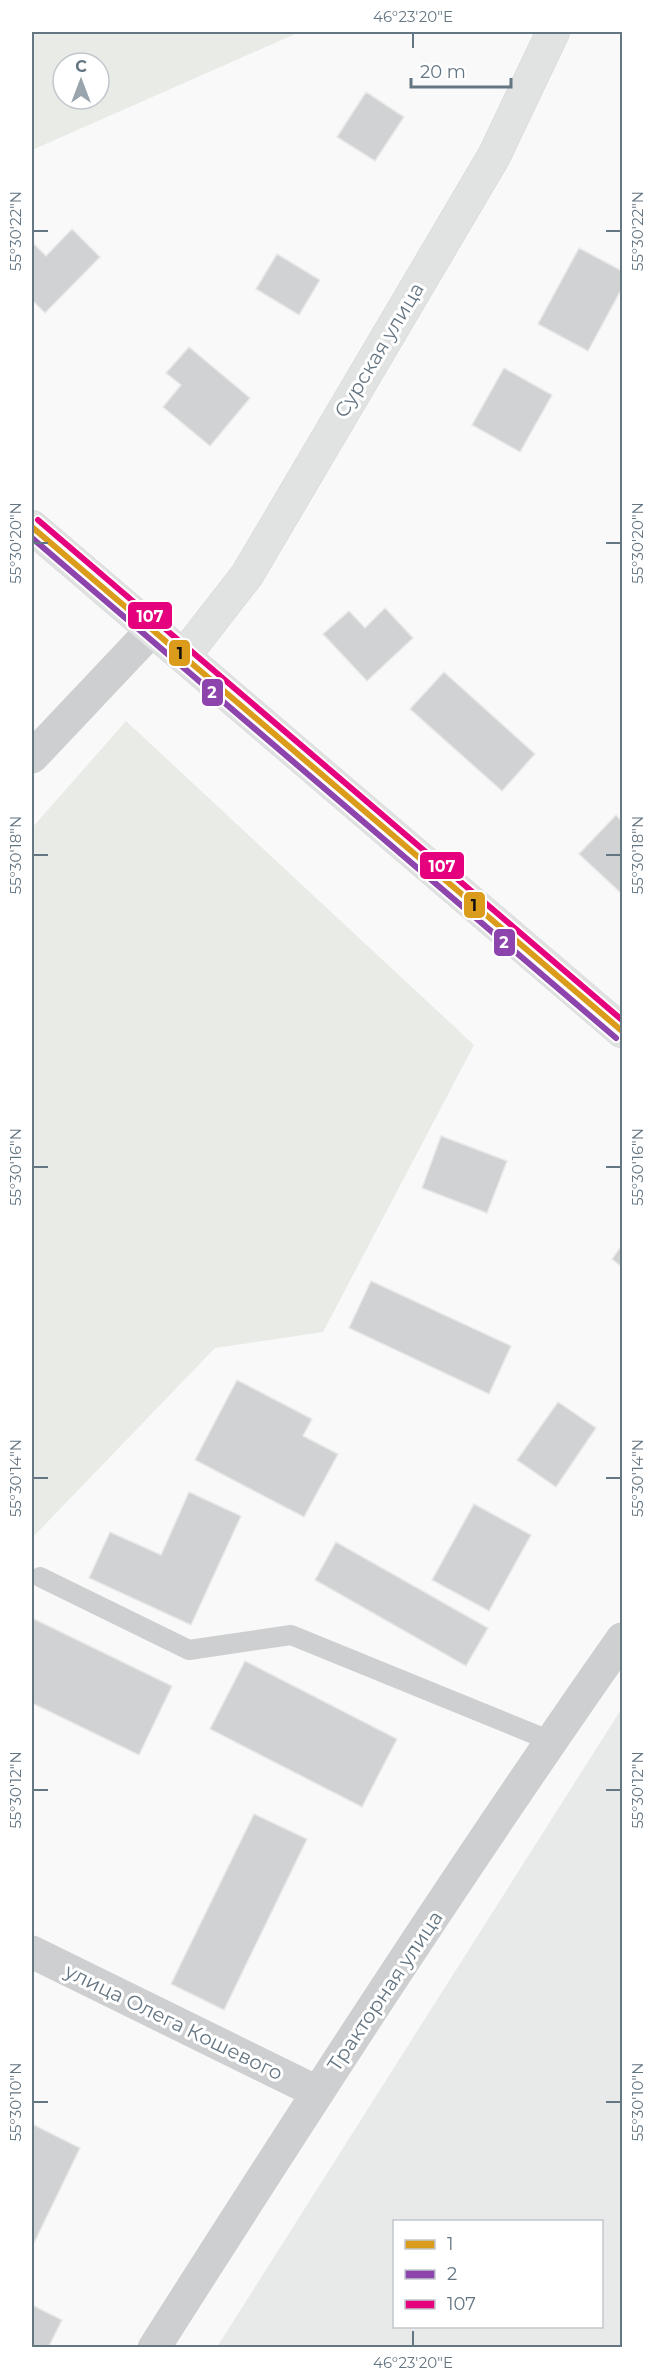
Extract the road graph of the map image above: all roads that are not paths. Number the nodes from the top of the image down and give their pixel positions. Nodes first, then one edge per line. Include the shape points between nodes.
1 (553, 32) edge
2 (32, 527) edge
3 (152, 630) junction
4 (184, 656) junction
5 (32, 757) edge
6 (622, 1031) edge
7 (40, 1577) dead end
8 (622, 1639) edge
9 (550, 1741) junction
10 (32, 1952) edge
11 (317, 2092) junction
12 (154, 2348) edge

1 - 4 main road, Сурская улица via 494,156 247,575
2 - 3 main road
3 - 4 main road
3 - 5 street
4 - 6 main road
7 - 9 lane via 189,1650 291,1635
8 - 9 street, Тракторная улица
9 - 11 street, Тракторная улица
10 - 11 street, улица Олега Кошевого
11 - 12 street, Тракторная улица

